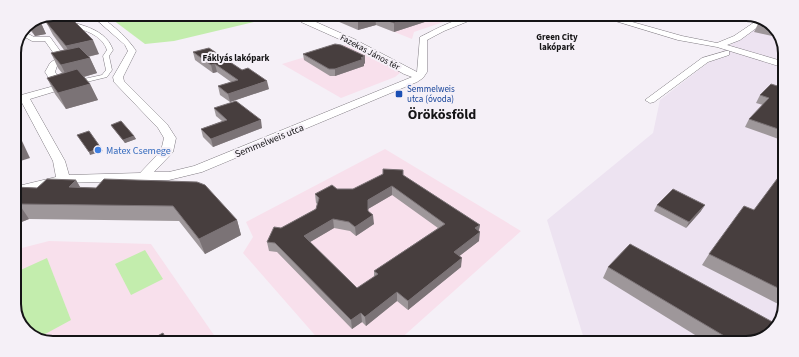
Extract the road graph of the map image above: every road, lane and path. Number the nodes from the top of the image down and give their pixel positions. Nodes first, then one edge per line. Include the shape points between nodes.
1 (56, 21) edge
2 (101, 21) edge
3 (306, 21) edge
4 (464, 21) edge
5 (620, 21) edge
6 (758, 23) edge
7 (25, 36) edge
8 (737, 38) junction
9 (714, 47) junction
10 (731, 51) junction
11 (705, 60) junction
12 (778, 63) edge
13 (420, 76) junction
14 (60, 87) junction
15 (21, 97) edge
16 (650, 100) dead end
17 (21, 101) edge
18 (143, 178) junction
19 (63, 179) junction
20 (21, 189) edge

1 - 14 street via 90,30 108,44 110,50 106,56 109,70 105,76
2 - 18 street via 128,44 132,51 118,77 119,82 163,126 170,138 167,152
3 - 13 street, Fazekas János tér via 351,41 407,72
4 - 13 street via 423,39 423,69
5 - 9 street
6 - 8 street
7 - 14 street via 46,39 62,59 52,65 50,72
8 - 9 street
8 - 10 street
9 - 10 street
9 - 11 street
10 - 11 street
10 - 12 street
11 - 16 street
13 - 18 street, Semmelweis utca via 198,169 169,176
14 - 15 street
17 - 19 street via 59,161
18 - 19 street, Semmelweis utca
19 - 20 street, Semmelweis utca

